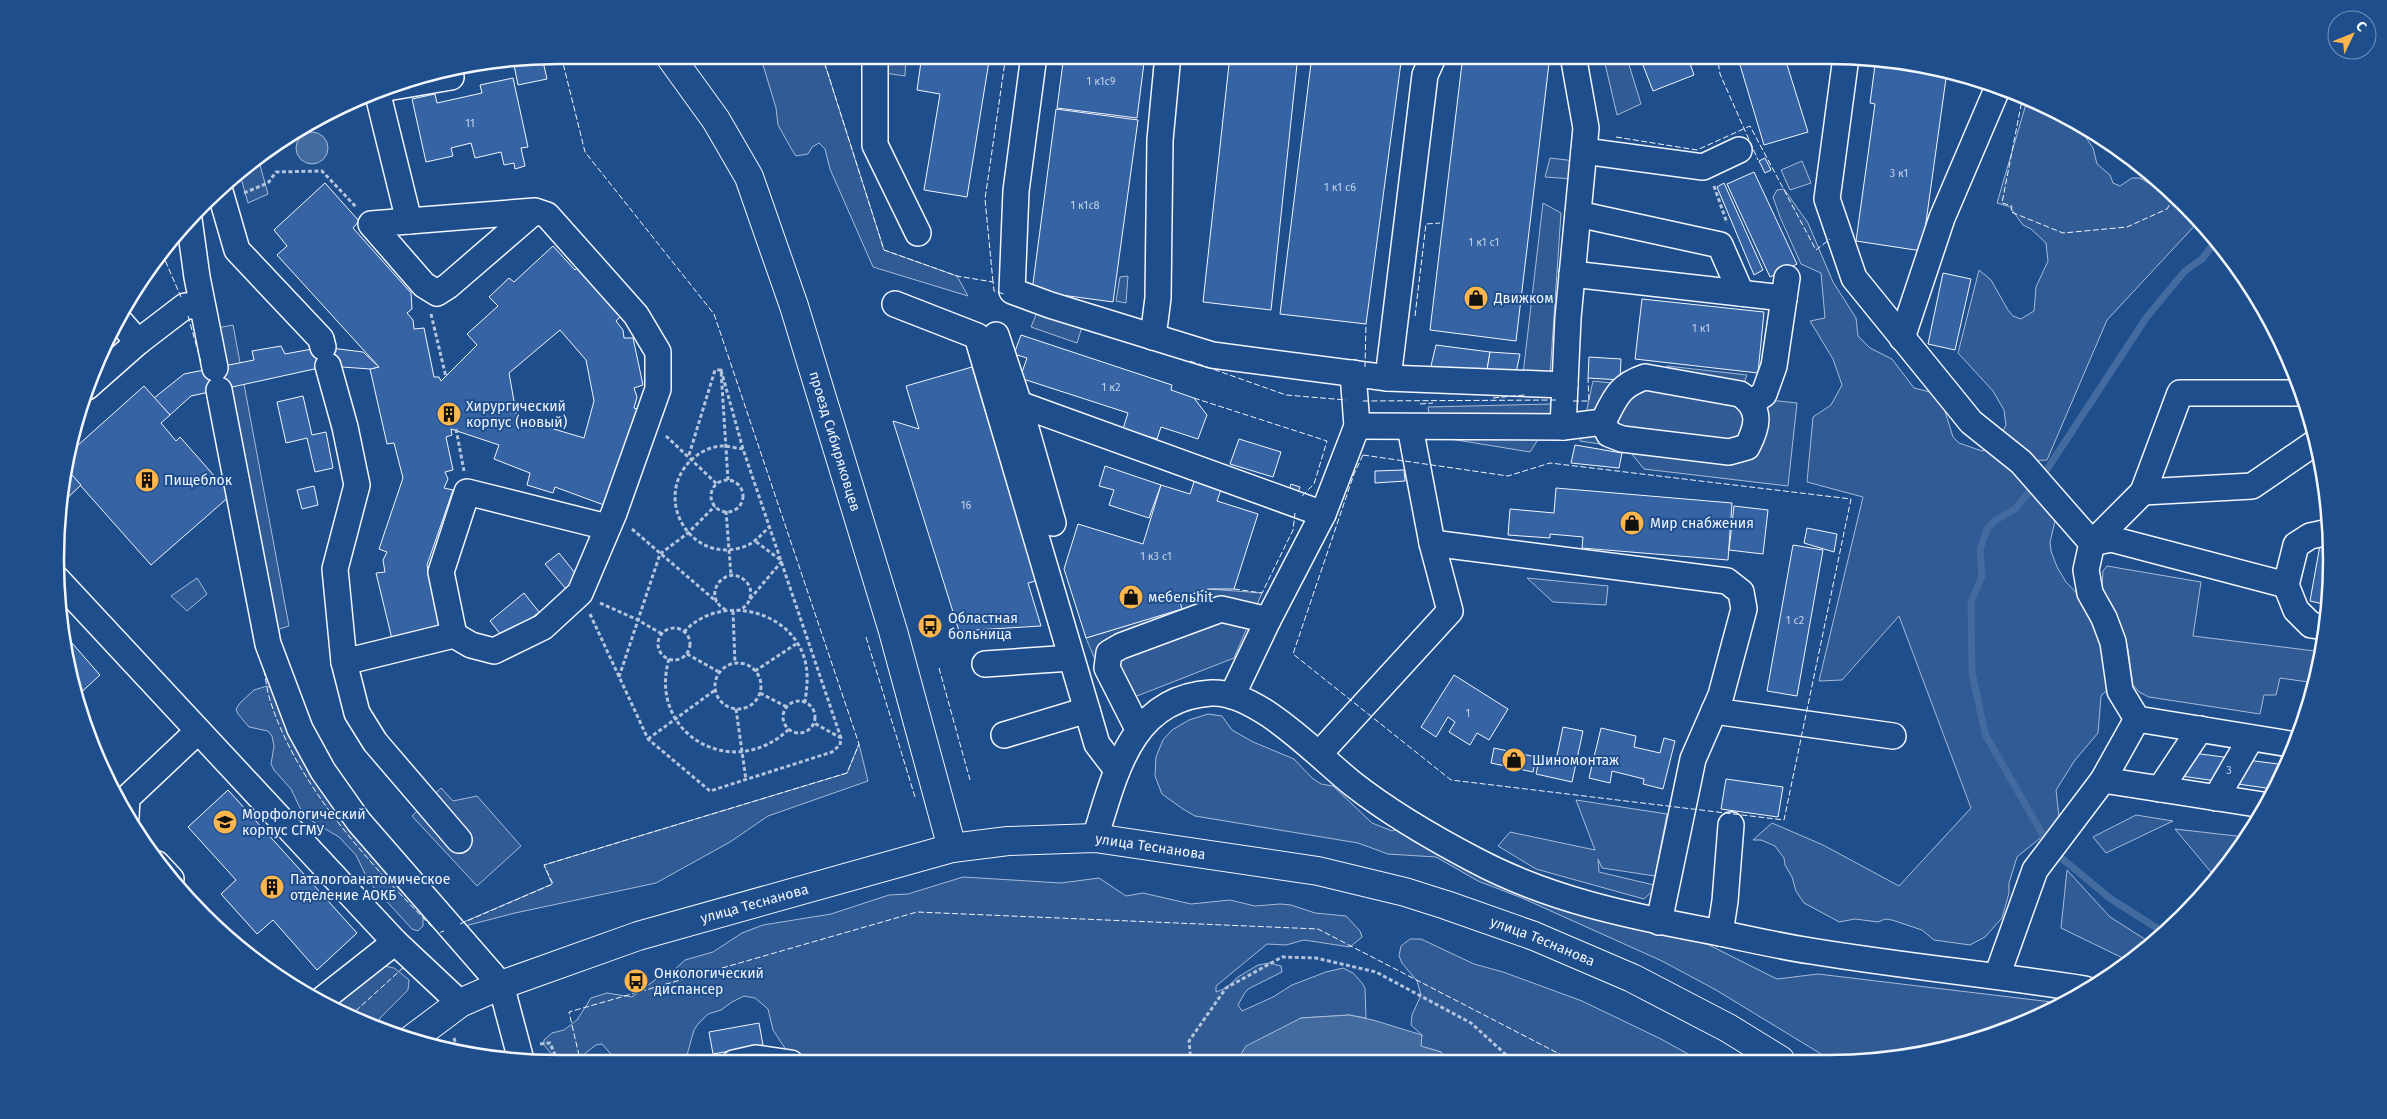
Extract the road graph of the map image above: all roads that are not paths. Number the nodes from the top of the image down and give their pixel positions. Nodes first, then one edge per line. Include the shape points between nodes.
1 (676, 64) edge
2 (875, 64) edge
3 (1033, 64) edge
4 (1167, 64) edge
5 (1430, 64) edge
6 (1575, 64) edge
7 (1845, 65) edge
8 (451, 77) dead end
9 (438, 79) edge
10 (1995, 93) edge
11 (379, 98) edge
12 (1739, 150) dead end
13 (1584, 151) junction
14 (222, 197) edge
15 (535, 211) junction
16 (1578, 214) junction
17 (409, 221) junction
18 (191, 229) edge
19 (918, 233) dead end
20 (1572, 274) junction
21 (1741, 293) junction
22 (895, 304) dead end
23 (202, 306) junction
24 (123, 325) edge
25 (996, 334) dead end
26 (1153, 337) junction
27 (1902, 338) junction
28 (138, 342) junction
29 (1353, 373) junction
30 (99, 376) edge
31 (1388, 378) junction
32 (1565, 385) junction
33 (2294, 393) edge
34 (1752, 402) junction
35 (1019, 404) junction
36 (1603, 422) junction
37 (1357, 426) junction
38 (1410, 427) junction
39 (1563, 427) junction
40 (2310, 446) edge
41 (2142, 492) junction
42 (1323, 514) junction
43 (610, 520) junction
44 (1054, 523) dead end
45 (2322, 533) edge
46 (1432, 543) junction
47 (2092, 543) junction
48 (2286, 585) junction
49 (65, 587) edge
50 (1268, 620) junction
51 (2319, 626) edge
52 (454, 635) junction
53 (1071, 658) junction
54 (344, 662) junction
55 (985, 664) dead end
56 (1232, 696) junction
57 (1087, 710) junction
58 (1714, 711) junction
59 (2137, 719) junction
60 (2200, 729) junction
61 (1138, 730) junction
62 (198, 731) junction
63 (1004, 735) dead end
64 (1893, 736) dead end
65 (2251, 738) junction
66 (2288, 744) edge
67 (1320, 753) junction
68 (1117, 770) junction
69 (2103, 780) junction
70 (2160, 789) junction
71 (2216, 798) junction
72 (127, 801) edge
73 (2258, 804) edge
74 (1731, 824) dead end
75 (1095, 838) junction
76 (459, 840) dead end
77 (952, 848) junction
78 (1659, 922) junction
79 (1720, 933) junction
80 (395, 942) junction
81 (1997, 976) junction
82 (501, 985) junction
83 (2077, 988) edge
84 (326, 996) edge
85 (460, 1003) junction
86 (418, 1034) edge
87 (520, 1053) edge
88 (1772, 1055) edge

1 - 77 main road, проезд Сибиряковцев via 716,120 749,177 794,306 890,622
2 - 19 street via 876,145
3 - 26 street via 1016,191 1012,291
4 - 26 street via 1160,140 1158,298
5 - 31 street via 1425,75
6 - 13 street via 1586,128
7 - 27 street via 1827,199 1854,278
8 - 9 street
10 - 27 street via 1942,218
11 - 17 street
12 - 13 street via 1703,167
13 - 16 street
14 - 54 street via 237,250 321,338 345,427 357,485 334,569
15 - 17 street
15 - 17 street via 437,292 424,285 371,224
15 - 43 street via 547,215 636,315 658,352 658,389
16 - 20 street
16 - 21 street via 1720,245
18 - 23 street
20 - 21 street
20 - 32 street
21 - 34 street via 1786,288 1774,366 1764,394
22 - 53 street via 977,336
23 - 28 street via 185,306
23 - 82 street via 266,635 300,728 322,771 359,822
24 - 28 street
25 - 35 street
26 - 29 street via 1212,355
27 - 47 street via 1971,422 2021,462
28 - 30 street
29 - 31 street
29 - 37 street
31 - 32 street
32 - 39 street
33 - 41 street via 2180,393
34 - 36 street via 1740,394 1644,378 1618,392
34 - 36 street via 1756,414 1754,434 1747,447 1730,452 1622,439 1609,434
35 - 42 street
35 - 44 street
36 - 39 street
37 - 38 street
37 - 42 street
38 - 39 street
38 - 46 street
40 - 41 street via 2252,486
41 - 47 street
42 - 50 street
43 - 52 street via 580,593 544,627 494,651 471,645
43 - 52 street via 467,492 441,572
45 - 48 street via 2310,536 2296,545
46 - 58 street via 1728,582 1741,592 1744,609
46 - 67 street via 1450,611
47 - 48 street via 2120,539
47 - 59 street via 2086,570 2090,593 2113,642 2120,691
48 - 51 street via 2296,610 2312,625
49 - 62 street
50 - 56 street
50 - 61 street via 1221,609 1109,653 1107,668
52 - 54 street
53 - 55 street
53 - 57 street
54 - 76 street via 357,713 375,742
56 - 61 street via 1214,693 1190,696 1158,710
56 - 67 street via 1269,715
57 - 63 street
57 - 68 street via 1097,744
58 - 64 street
58 - 78 street via 1693,758
59 - 60 street
59 - 69 street
60 - 65 street
60 - 70 street
61 - 68 street
62 - 72 street
62 - 80 street
65 - 66 street
65 - 71 street
67 - 78 street via 1353,784 1476,861 1578,903
68 - 75 street
69 - 70 street
69 - 81 street via 2035,870
70 - 71 street
71 - 73 street
74 - 79 street
75 - 77 main road, улица Теснанова via 1008,841
75 - 88 main road, улица Теснанова via 1318,872 1446,905 1534,936 1632,978
77 - 82 main road, улица Теснанова via 638,936
78 - 79 street
79 - 81 street via 1811,951
80 - 84 street
80 - 85 street
81 - 83 street
82 - 85 main road, улица Теснанова
82 - 87 street
85 - 86 main road

